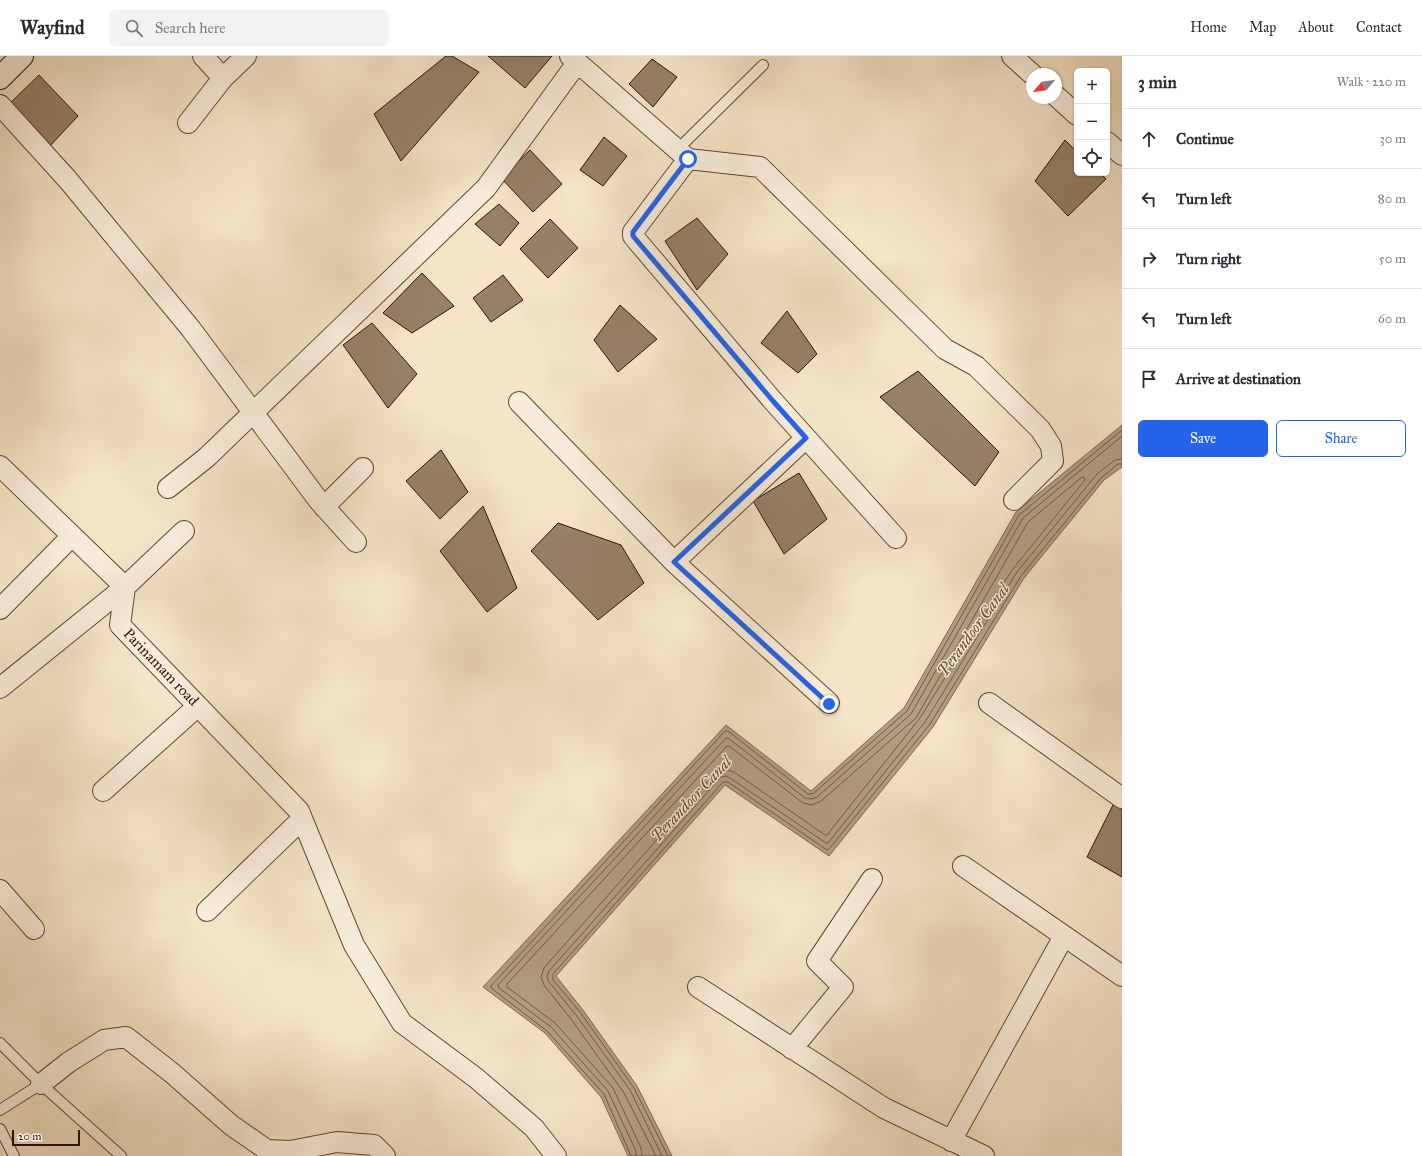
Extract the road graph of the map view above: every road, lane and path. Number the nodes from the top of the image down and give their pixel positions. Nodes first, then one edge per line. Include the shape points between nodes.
1 (22, 56) edge
2 (202, 56) edge
3 (246, 56) edge
4 (1012, 56) edge
5 (574, 59) edge
6 (763, 64) dead end
7 (1026, 69) edge
8 (0, 78) edge
9 (223, 78) junction
10 (1062, 101) edge
11 (0, 104) edge
12 (1074, 112) edge
13 (188, 123) dead end
14 (1110, 145) edge
15 (682, 155) junction
16 (1122, 155) edge
17 (519, 402) dead end
18 (252, 413) junction
19 (806, 438) junction
20 (0, 466) edge
21 (363, 468) dead end
22 (168, 488) dead end
23 (1014, 500) dead end
24 (324, 507) junction
25 (184, 531) dead end
26 (72, 536) junction
27 (896, 538) dead end
28 (356, 542) dead end
29 (674, 562) junction
30 (125, 587) junction
31 (0, 609) edge
32 (0, 688) edge
33 (988, 703) dead end
34 (829, 704) dead end
35 (198, 706) junction
36 (103, 791) dead end
37 (1122, 798) edge
38 (300, 815) junction
39 (963, 866) dead end
40 (872, 879) dead end
41 (0, 890) edge
42 (207, 911) dead end
43 (34, 929) dead end
44 (1064, 936) junction
45 (1122, 976) edge
46 (698, 987) dead end
47 (0, 1043) edge
48 (792, 1049) junction
49 (41, 1084) junction
50 (0, 1110) edge
51 (0, 1129) edge
52 (951, 1140) junction
53 (979, 1155) edge
54 (14, 1156) edge
55 (121, 1156) edge
56 (385, 1156) edge
57 (556, 1156) edge

1 - 8 main road
2 - 9 street
3 - 9 street
4 - 7 street
5 - 15 street
5 - 18 street via 486,188
6 - 15 lane
9 - 13 street
10 - 12 street
11 - 18 street via 68,180 191,329
14 - 16 street
15 - 19 street via 633,232 633,236
15 - 23 street via 760,168 945,349 976,366 1040,429 1051,446 1053,461
17 - 29 street
18 - 22 street via 206,458
18 - 24 street
19 - 27 street
19 - 29 street
20 - 26 street
21 - 24 street
24 - 28 street
25 - 30 street
26 - 30 street
26 - 31 street
29 - 34 street
30 - 32 street
30 - 35 street, Parinamam road via 120,625
33 - 37 street
35 - 36 street
35 - 38 street, Parinamam road
38 - 42 street
38 - 57 street via 354,945 402,1023 482,1082 534,1128
39 - 44 street
40 - 48 street via 817,960 843,987
41 - 43 street
44 - 45 street
44 - 52 street
46 - 48 street
47 - 49 lane
48 - 52 street via 884,1108
49 - 50 lane
49 - 55 lane
49 - 56 street via 69,1062 104,1040 126,1037 231,1125 267,1150 290,1151 337,1142 374,1145
51 - 54 lane
52 - 53 street

